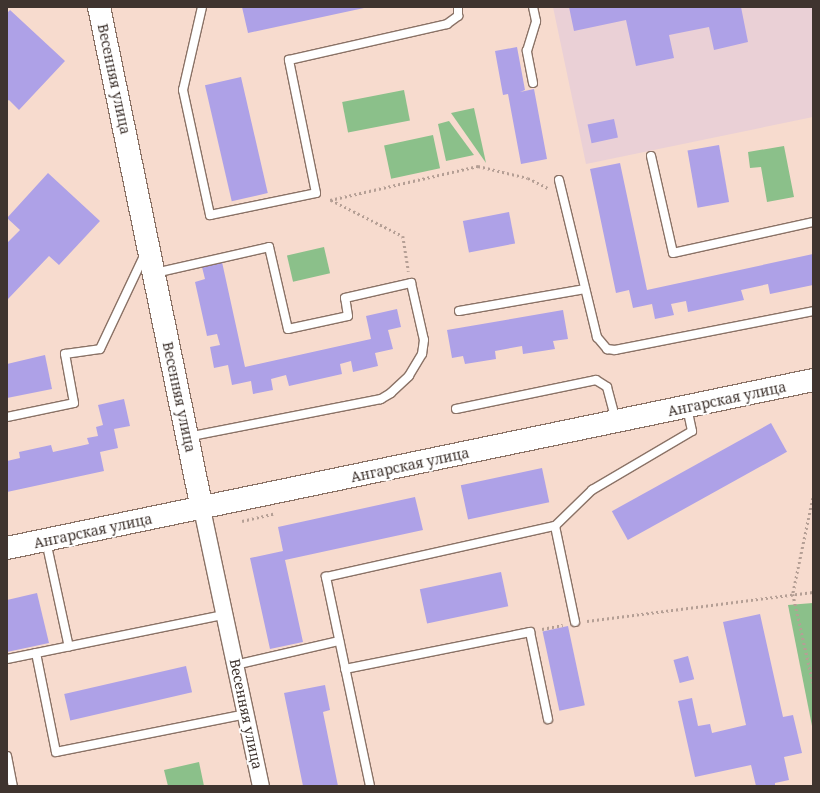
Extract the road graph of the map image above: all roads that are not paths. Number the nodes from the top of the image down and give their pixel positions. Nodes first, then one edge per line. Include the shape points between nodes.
1 (99, 7) edge
2 (202, 7) edge
3 (458, 7) edge
4 (534, 7) edge
5 (533, 83) dead end
6 (651, 156) dead end
7 (560, 180) dead end
8 (813, 222) edge
9 (148, 246) junction
10 (154, 273) junction
11 (585, 289) junction
12 (460, 311) dead end
13 (813, 311) edge
14 (813, 380) edge
15 (687, 408) junction
16 (456, 409) dead end
17 (7, 417) edge
18 (617, 422) junction
19 (187, 437) junction
20 (202, 509) junction
21 (555, 526) junction
22 (46, 540) junction
23 (7, 548) edge
24 (224, 615) junction
25 (575, 622) road end
26 (339, 641) junction
27 (69, 647) junction
28 (36, 654) junction
29 (7, 660) edge
30 (235, 665) junction
31 (345, 669) junction
32 (246, 714) junction
33 (548, 719) dead end
34 (7, 756) edge
35 (13, 786) edge
36 (261, 786) edge
37 (370, 786) edge

1 - 9 street, Весенняя улица
2 - 3 lane via 183,90 210,215 316,193 289,60 447,24 458,16
4 - 5 lane via 536,21 527,51
6 - 8 lane via 673,253
7 - 11 lane
9 - 10 street, Весенняя улица
9 - 17 lane via 100,349 66,354 74,403
10 - 19 street, Весенняя улица
10 - 19 lane via 269,247 288,328 348,316 344,298 412,283 424,340 422,354 409,376 391,393 368,403
11 - 12 lane
11 - 13 lane via 597,337 607,348 615,350
14 - 15 street, Ангарская улица
15 - 18 street, Ангарская улица
15 - 21 lane via 692,431 592,490
16 - 18 lane via 596,380 608,387
18 - 20 street, Ангарская улица
19 - 20 street, Весенняя улица
20 - 22 street, Ангарская улица
20 - 24 street, Весенняя улица
21 - 25 lane
21 - 26 lane via 326,577
22 - 23 street, Ангарская улица
22 - 27 lane
24 - 27 lane
24 - 30 street, Весенняя улица
26 - 30 lane
26 - 31 lane
27 - 28 lane
28 - 29 lane
28 - 32 lane via 56,752
30 - 32 street, Весенняя улица
31 - 33 lane via 530,632
31 - 37 lane
32 - 36 street, Весенняя улица
34 - 35 lane

